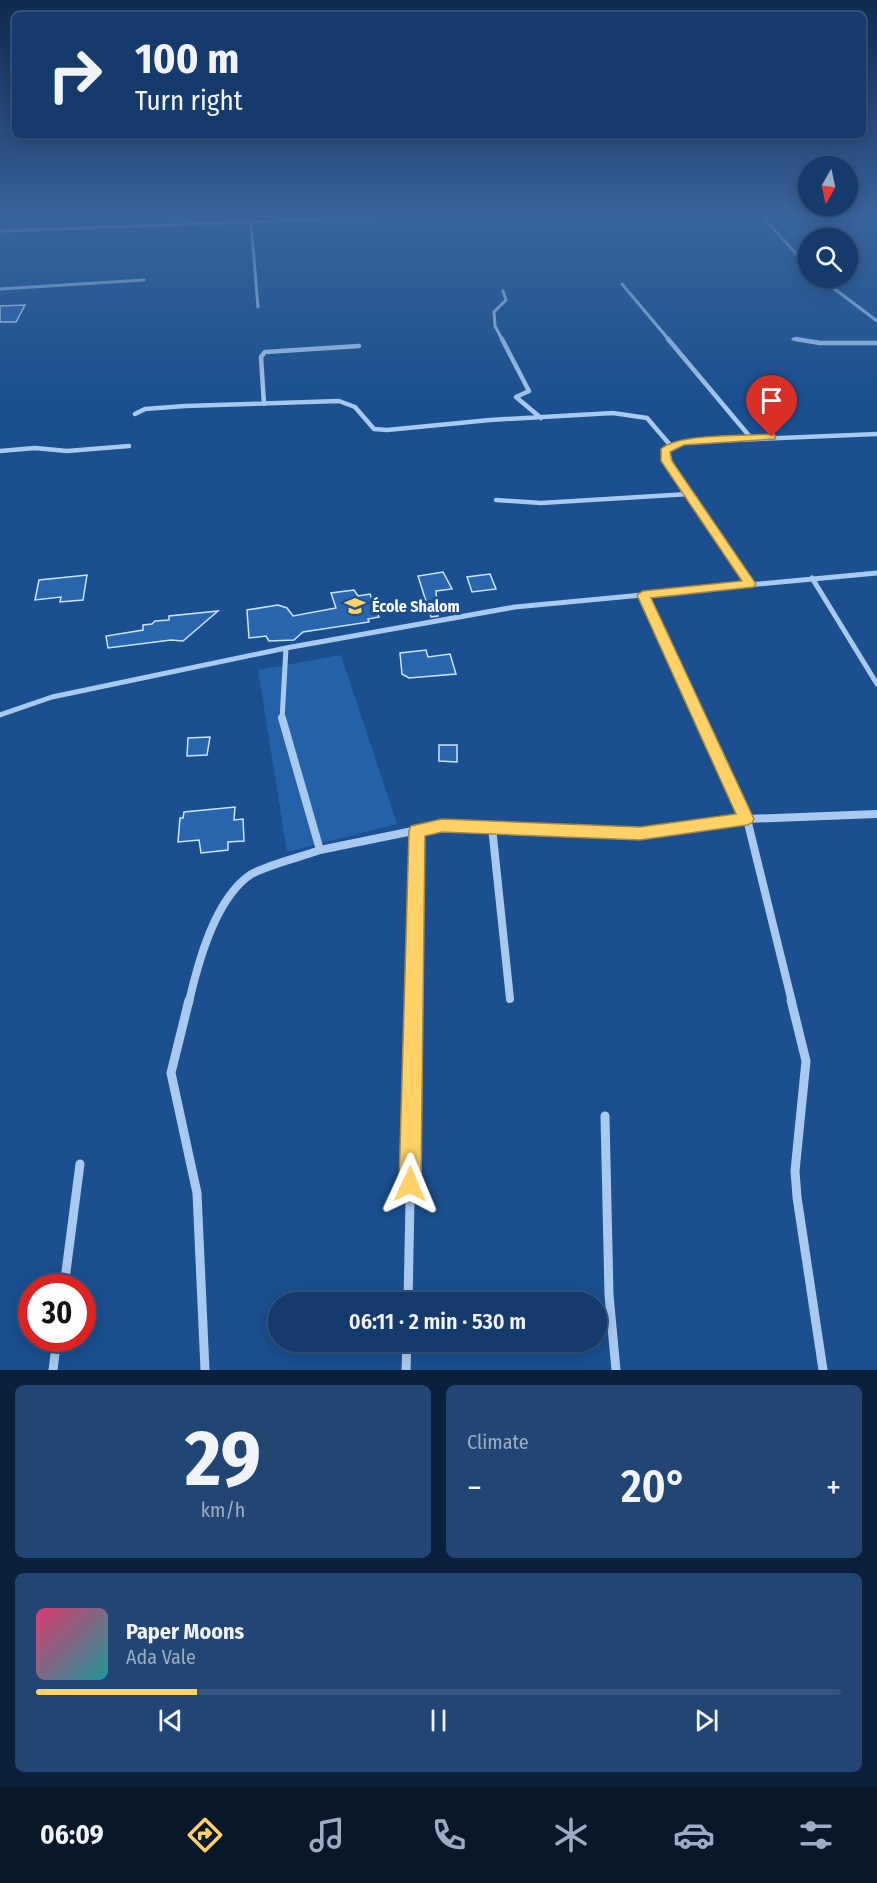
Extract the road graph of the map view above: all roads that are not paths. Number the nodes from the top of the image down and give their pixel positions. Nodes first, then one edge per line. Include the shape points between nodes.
1 (256, 279) edge
2 (144, 280) dead end
3 (622, 284) dead end
4 (833, 288) edge
5 (0, 289) edge
6 (503, 291) dead end
7 (258, 307) dead end
8 (868, 314) junction
9 (877, 314) edge
10 (877, 321) edge
11 (793, 339) dead end
12 (877, 343) edge
13 (359, 346) dead end
14 (264, 404) junction
15 (135, 414) dead end
16 (541, 418) junction
17 (877, 434) edge
18 (751, 438) junction
19 (671, 446) junction
20 (129, 447) dead end
21 (0, 451) edge
22 (689, 494) junction
23 (496, 500) dead end
24 (877, 573) edge
25 (812, 578) junction
26 (750, 584) junction
27 (643, 595) junction
28 (286, 648) junction
29 (877, 684) edge
30 (0, 715) edge
31 (877, 814) edge
32 (747, 819) junction
33 (492, 827) junction
34 (417, 831) junction
35 (320, 850) junction
36 (510, 999) dead end
37 (605, 1116) dead end
38 (80, 1164) dead end
39 (66, 1274) edge
40 (408, 1292) edge
41 (55, 1352) edge
42 (407, 1352) edge
43 (53, 1370) edge
44 (206, 1370) edge
45 (406, 1370) edge
46 (616, 1370) edge
47 (823, 1370) edge

1 - 7 street
2 - 5 street
3 - 18 street
4 - 8 street
6 - 16 street via 506,300 494,312 495,326 529,390 516,397 536,409
8 - 9 street
8 - 10 street
11 - 12 street via 820,344
13 - 14 street via 265,352 261,357
14 - 15 street via 145,409
14 - 16 street via 351,402 374,429 387,430
16 - 19 street via 638,415 647,418
17 - 18 street
18 - 19 street
19 - 22 street via 665,451 666,461
20 - 21 street
22 - 23 street via 541,503
22 - 26 street
24 - 25 street
25 - 26 street
25 - 29 street
26 - 27 street
27 - 28 street via 515,608
27 - 32 street
28 - 30 street via 52,697
28 - 35 street via 282,719
31 - 32 street
32 - 33 street via 640,834
32 - 47 street via 806,1061 796,1197
33 - 34 street via 442,825
33 - 36 street
34 - 35 street
34 - 40 street
35 - 44 street via 252,874 236,887 222,907 197,967 171,1073 197,1193
37 - 46 street via 609,1295
38 - 39 street
41 - 43 street
42 - 45 street

